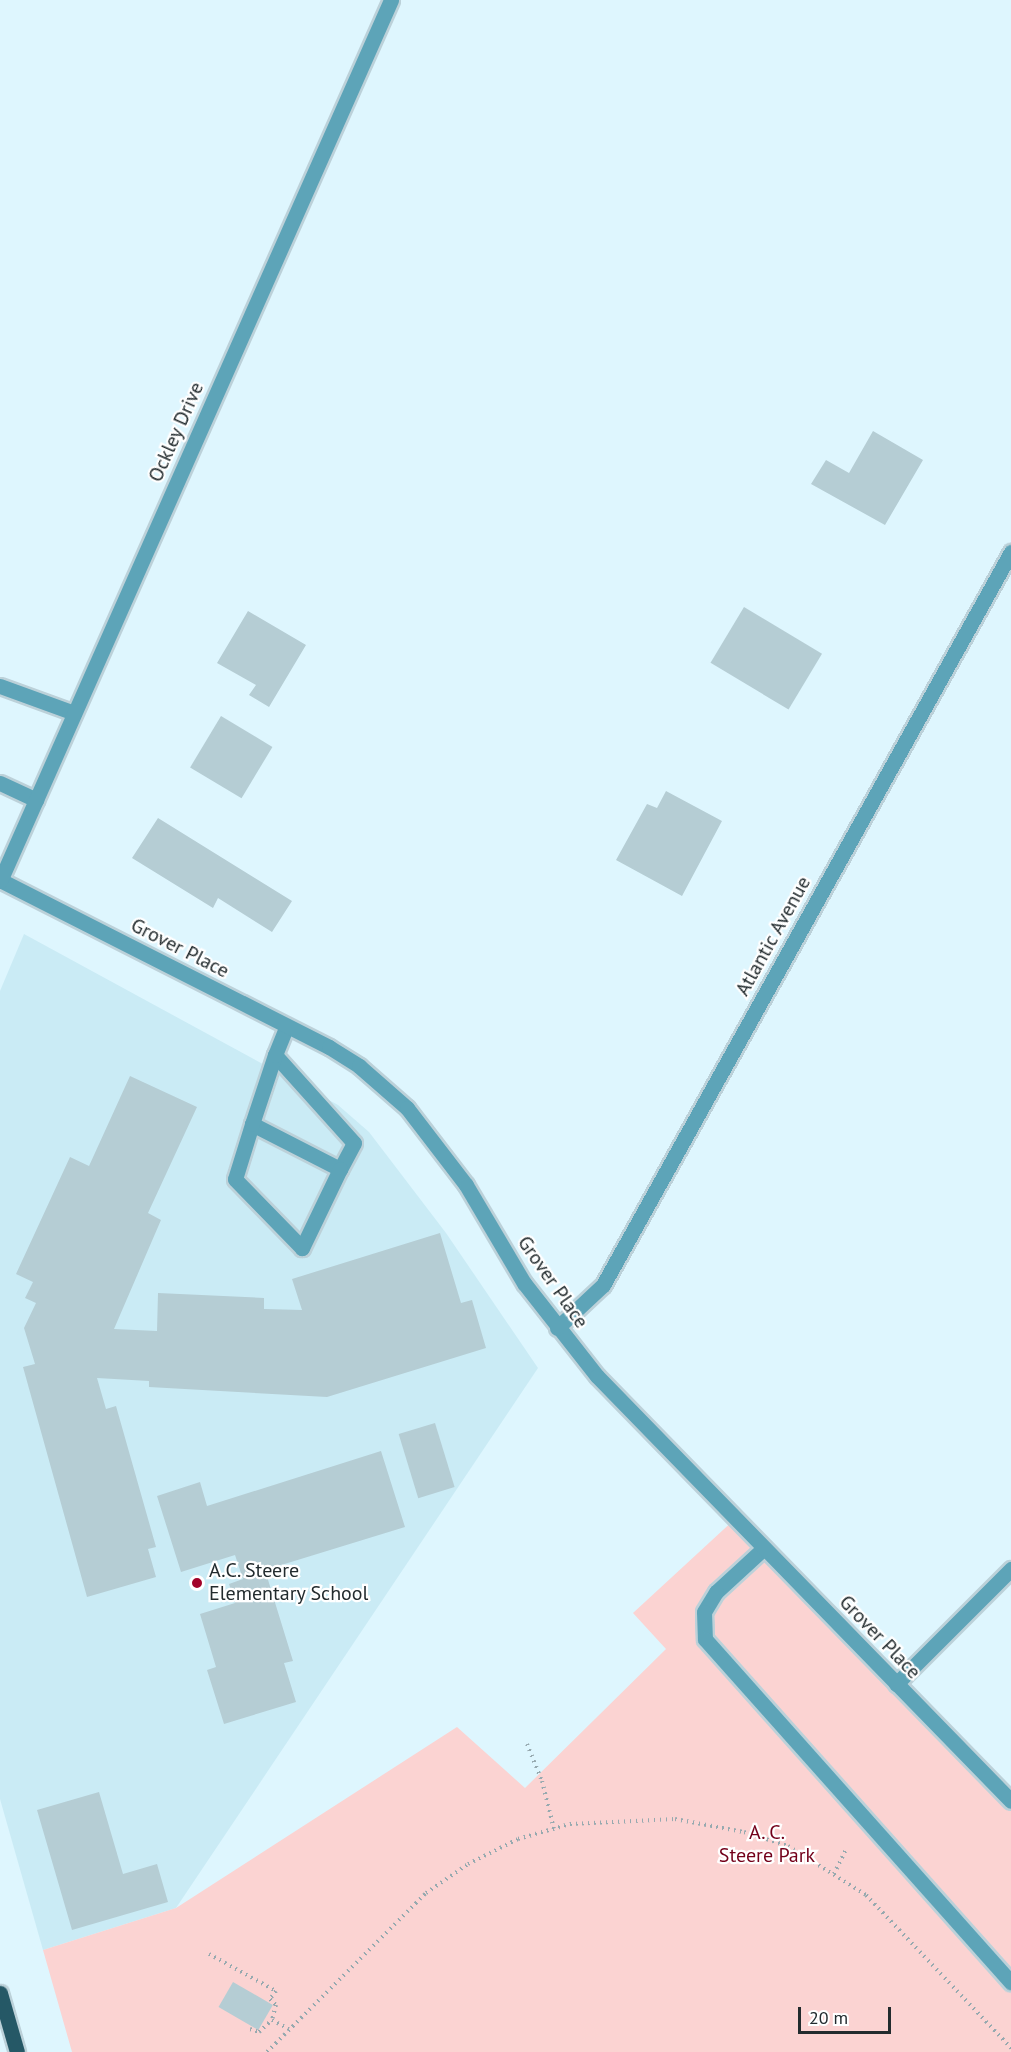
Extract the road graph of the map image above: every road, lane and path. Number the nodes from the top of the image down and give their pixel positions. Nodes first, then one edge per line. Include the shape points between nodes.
1 (391, 0) edge
2 (1011, 552) edge
3 (0, 686) edge
4 (74, 713) junction
5 (0, 783) edge
6 (36, 800) junction
7 (0, 880) edge
8 (286, 1026) junction
9 (274, 1055) junction
10 (252, 1124) junction
11 (340, 1169) junction
12 (557, 1328) junction
13 (764, 1548) junction
14 (1011, 1569) edge
15 (896, 1684) junction
16 (527, 1744) dead end
17 (1011, 1801) edge
18 (554, 1829) junction
19 (846, 1849) dead end
20 (834, 1874) junction
21 (209, 1954) dead end
22 (1011, 1983) edge
23 (0, 1993) edge
24 (272, 2020) junction
25 (250, 2029) dead end
26 (289, 2029) junction
27 (1011, 2048) edge
28 (17, 2052) edge
29 (267, 2052) edge

1 - 4 street, Ockley Drive
2 - 12 street, Atlantic Avenue via 603,1285
3 - 4 street
4 - 6 street, Ockley Drive
5 - 6 street
6 - 7 street, Ockley Drive
7 - 8 street, Grover Place
8 - 9 street
8 - 12 street, Grover Place via 359,1066 414,1116 466,1185 524,1283
9 - 10 street
9 - 11 street via 354,1143
10 - 11 street
10 - 11 street via 236,1179 302,1248
12 - 13 street, Grover Place via 597,1376
13 - 15 street, Grover Place
13 - 22 street via 716,1592 704,1612 705,1639
14 - 15 street
15 - 17 street, Grover Place
16 - 18 path via 542,1780
18 - 20 path via 620,1819 675,1819 744,1832 788,1846
18 - 26 path via 518,1839 468,1864 426,1893
19 - 20 path
20 - 27 path via 866,1895
21 - 24 path via 276,1991 270,1999 276,2004
23 - 28 main road
24 - 25 path via 259,2032
24 - 26 path
26 - 29 path

